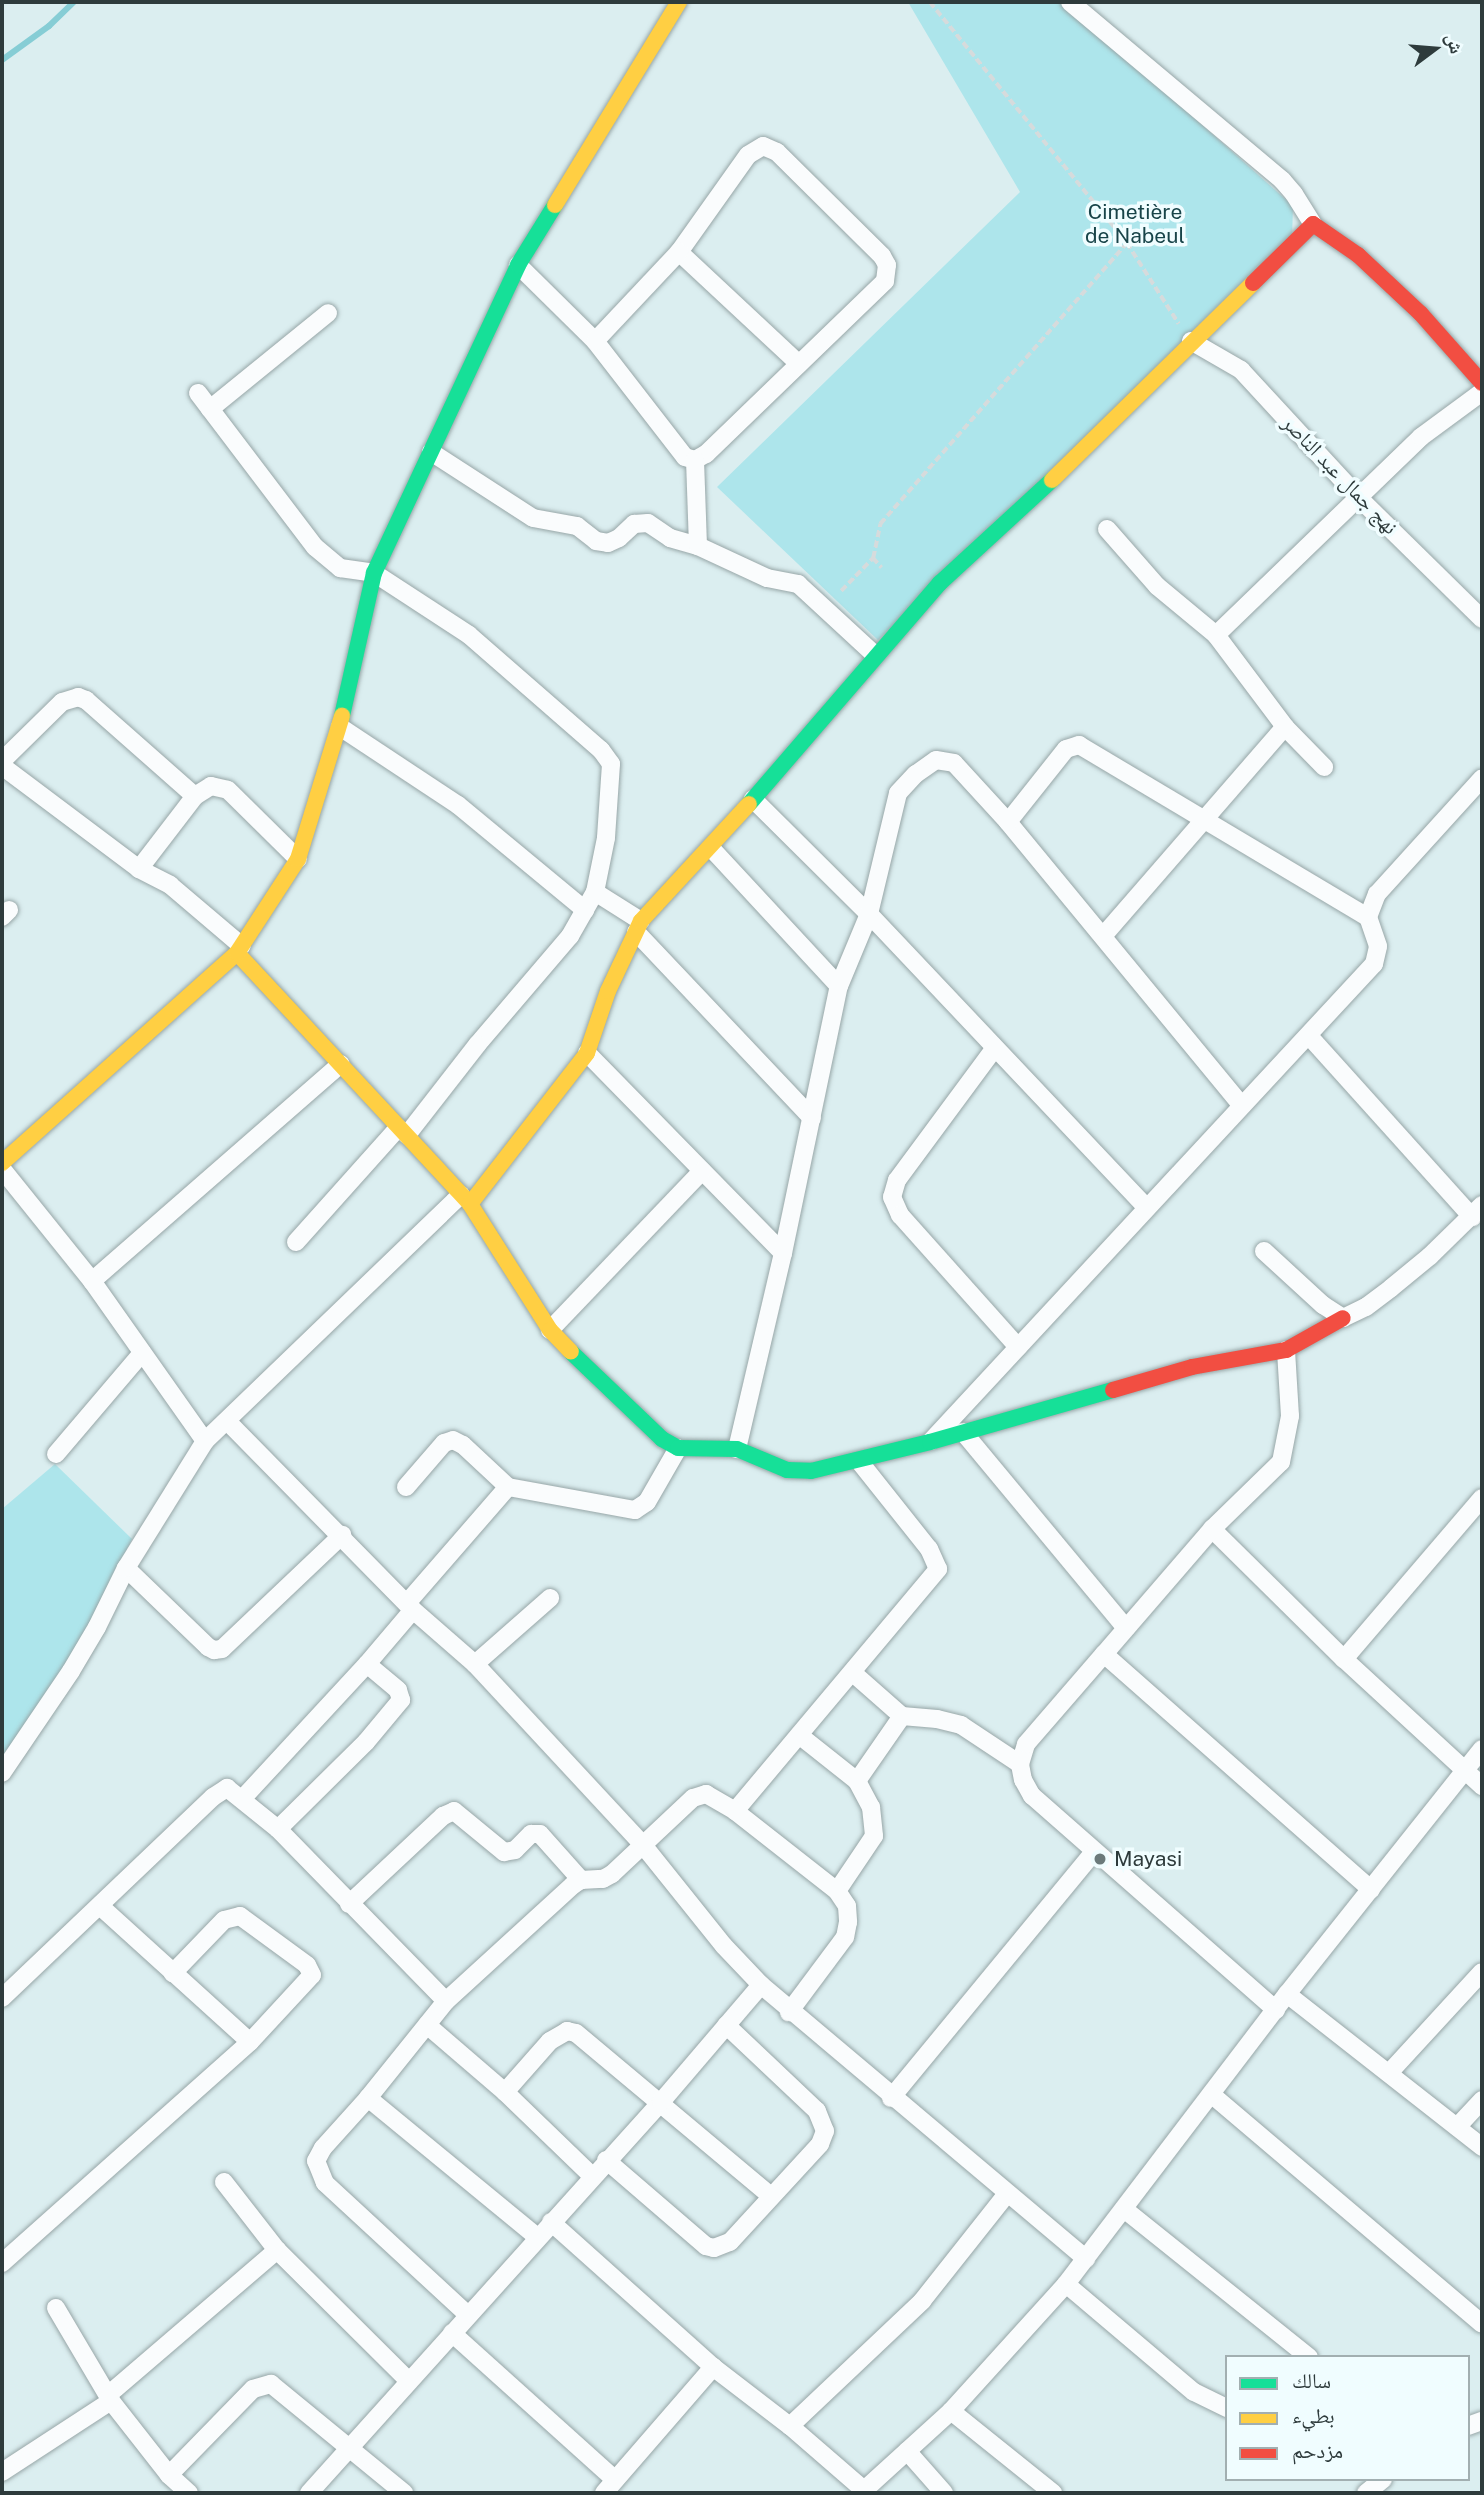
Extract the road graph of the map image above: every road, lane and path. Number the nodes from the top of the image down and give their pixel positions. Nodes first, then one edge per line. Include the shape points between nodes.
1 (679, 2) edge
2 (930, 2) edge
3 (1070, 2) edge
4 (1313, 224) junction
5 (1127, 243) junction
6 (679, 252) junction
7 (518, 265) junction
8 (328, 313) dead end
9 (595, 341) junction
10 (1191, 341) junction
11 (799, 364) junction
12 (1482, 383) edge
13 (1482, 392) edge
14 (198, 393) dead end
15 (210, 409) junction
16 (431, 452) junction
17 (695, 460) junction
18 (1360, 499) junction
19 (1107, 528) dead end
20 (698, 546) junction
21 (873, 558) junction
22 (882, 568) dead end
23 (374, 573) junction
24 (841, 591) dead end
25 (1482, 619) edge
26 (1216, 635) junction
27 (874, 655) junction
28 (340, 727) junction
29 (1285, 727) junction
30 (2, 764) edge
31 (1324, 767) dead end
32 (1482, 778) edge
33 (195, 796) junction
34 (753, 799) junction
35 (1007, 822) junction
36 (1205, 822) junction
37 (711, 848) junction
38 (298, 859) junction
39 (139, 869) junction
40 (595, 892) junction
41 (585, 910) junction
42 (869, 914) junction
43 (1368, 917) junction
44 (638, 927) junction
45 (1103, 936) junction
46 (239, 950) junction
47 (839, 986) junction
48 (1309, 1036) junction
49 (994, 1049) junction
50 (587, 1053) junction
51 (341, 1064) junction
52 (1241, 1105) junction
53 (812, 1118) junction
54 (402, 1131) junction
55 (2, 1163) edge
56 (2, 1170) edge
57 (702, 1171) junction
58 (466, 1199) junction
59 (1146, 1207) junction
60 (1477, 1211) edge
61 (296, 1241) dead end
62 (1264, 1251) dead end
63 (783, 1254) junction
64 (92, 1281) junction
65 (1343, 1318) junction
66 (550, 1330) junction
67 (1018, 1347) junction
68 (1286, 1350) junction
69 (142, 1353) junction
70 (227, 1422) junction
71 (963, 1432) junction
72 (205, 1441) junction
73 (930, 1442) junction
74 (678, 1448) junction
75 (737, 1449) junction
76 (56, 1454) dead end
77 (859, 1461) junction
78 (508, 1487) junction
79 (406, 1488) dead end
80 (1482, 1498) edge
81 (1212, 1529) junction
82 (342, 1535) junction
83 (126, 1567) junction
84 (551, 1598) dead end
85 (410, 1606) junction
86 (1126, 1628) junction
87 (1104, 1654) junction
88 (1344, 1658) junction
89 (367, 1664) junction
90 (475, 1664) junction
91 (853, 1673) junction
92 (902, 1716) junction
93 (799, 1735) junction
94 (1482, 1749) edge
95 (1020, 1764) junction
96 (1465, 1770) junction
97 (2, 1773) edge
98 (857, 1782) junction
99 (1482, 1786) edge
100 (243, 1798) junction
101 (735, 1811) junction
102 (278, 1829) junction
103 (643, 1845) junction
104 (1093, 1853) junction
105 (581, 1880) junction
106 (1371, 1889) junction
107 (837, 1891) junction
108 (349, 1904) junction
109 (100, 1906) junction
110 (1482, 1972) edge
111 (173, 1973) junction
112 (761, 1985) junction
113 (1287, 1994) junction
114 (2, 1998) edge
115 (446, 2001) junction
116 (1276, 2010) junction
117 (789, 2012) junction
118 (427, 2025) junction
119 (726, 2025) junction
120 (250, 2042) junction
121 (1389, 2073) junction
122 (505, 2092) junction
123 (1212, 2094) junction
124 (368, 2098) junction
125 (891, 2098) junction
126 (1482, 2100) edge
127 (661, 2102) junction
128 (1457, 2127) junction
129 (1482, 2147) edge
130 (606, 2161) junction
131 (592, 2176) junction
132 (224, 2182) dead end
133 (771, 2195) junction
134 (1006, 2195) junction
135 (1124, 2209) junction
136 (551, 2222) junction
137 (537, 2238) junction
138 (277, 2250) junction
139 (1086, 2259) junction
140 (2, 2263) edge
141 (1066, 2284) junction
142 (55, 2308) dead end
143 (468, 2315) junction
144 (1482, 2324) edge
145 (452, 2333) junction
146 (1306, 2355) edge
147 (713, 2367) junction
148 (410, 2381) junction
149 (109, 2398) junction
150 (1225, 2408) edge
151 (951, 2411) junction
152 (790, 2426) junction
153 (350, 2447) junction
154 (907, 2451) junction
155 (2, 2472) edge
156 (169, 2475) junction
157 (1386, 2485) edge
158 (609, 2487) edge
159 (863, 2492) edge
160 (189, 2493) edge
161 (309, 2493) edge
162 (404, 2493) edge
163 (944, 2493) edge
164 (1053, 2493) edge
165 (1366, 2493) edge

1 - 7 street
2 - 5 path
3 - 4 street via 1282,180
4 - 10 street
4 - 12 street via 1358,255 1421,314
5 - 10 path
5 - 21 path via 880,524
6 - 9 street
6 - 11 street
6 - 11 street via 754,150 763,146 777,152 887,265 885,281
7 - 9 street
7 - 16 street
8 - 15 street
9 - 17 street via 685,457
10 - 18 street, نهج جمال عبد الناصر via 1241,370
10 - 27 street via 940,583
11 - 17 street
13 - 18 street via 1421,438
14 - 15 street
15 - 23 street via 315,547 340,568
16 - 20 street via 533,518 577,526 596,541 608,543 634,524 648,523 670,538
16 - 23 street
17 - 20 street
18 - 25 street, نهج جمال عبد الناصر
18 - 26 street
19 - 26 street via 1157,586
20 - 27 street via 766,578 798,584
21 - 22 path
21 - 24 path
23 - 28 street
23 - 40 street via 469,635 607,758 611,791
26 - 29 street
27 - 34 street
28 - 38 street
28 - 41 street via 458,805
29 - 31 street
29 - 36 street
30 - 33 street via 62,702 78,698 86,700
30 - 39 street
32 - 43 street via 1385,882
33 - 38 street via 211,786 228,790
33 - 39 street
34 - 37 street
34 - 42 street
35 - 36 street via 1066,749 1079,745
35 - 42 street via 954,763 936,760 898,793
35 - 45 street
36 - 43 street
36 - 45 street
37 - 44 street
37 - 47 street
38 - 46 street
39 - 46 street via 170,886
40 - 41 street
40 - 44 street
41 - 54 street via 570,936
42 - 47 street
42 - 49 street
43 - 48 street via 1378,946 1374,964
44 - 50 street via 608,991
44 - 53 street
45 - 52 street
46 - 51 street
46 - 55 street
47 - 53 street
48 - 52 street
48 - 60 street
49 - 59 street
49 - 67 street via 897,1180 892,1197 900,1215
50 - 57 street
50 - 58 street
51 - 54 street
51 - 64 street
52 - 59 street
53 - 63 street
54 - 58 street
54 - 61 street
56 - 64 street
57 - 63 street
57 - 66 street
58 - 66 street
58 - 70 street
59 - 67 street
60 - 65 street via 1391,1288
62 - 65 street via 1323,1306
63 - 75 street
64 - 69 street
65 - 68 street
66 - 74 street via 594,1377
67 - 73 street
68 - 71 street via 1192,1367
68 - 81 street via 1290,1416 1281,1462
69 - 72 street
69 - 76 street
70 - 72 street
70 - 82 street
71 - 73 street
71 - 86 street
72 - 83 street
73 - 77 street
74 - 75 street
74 - 78 street via 647,1502 635,1510
75 - 77 street via 799,1472
77 - 91 street via 929,1549 938,1569
78 - 79 street via 453,1440 444,1443
78 - 85 street
80 - 88 street
81 - 86 street
81 - 88 street
82 - 83 street via 222,1649 214,1650
82 - 85 street
83 - 97 street via 71,1671
84 - 90 street
85 - 89 street
85 - 90 street
86 - 87 street
87 - 95 street via 1026,1744
87 - 106 street
88 - 96 street
89 - 100 street
89 - 102 street via 398,1690 401,1700 366,1742
90 - 103 street
91 - 92 street
91 - 93 street
92 - 95 street via 961,1725
92 - 98 street
93 - 98 street
93 - 101 street
94 - 96 street
95 - 104 street via 1032,1796
96 - 99 street
96 - 106 street
98 - 107 street via 871,1807 874,1836
100 - 102 street
100 - 109 street via 227,1788 220,1791
101 - 103 street via 711,1795 699,1794
101 - 107 street
102 - 108 street
103 - 105 street via 603,1879
103 - 112 street
104 - 116 street
104 - 125 street
105 - 108 street via 540,1834 531,1834 515,1850 504,1852 454,1811 443,1816
105 - 115 street
106 - 113 street
107 - 117 street via 846,1906 845,1937
108 - 115 street
109 - 111 street
109 - 114 street
110 - 121 street
111 - 120 street
111 - 120 street via 231,1916 240,1916 307,1965 310,1980
112 - 117 street
112 - 119 street
113 - 116 street
113 - 121 street
115 - 118 street
116 - 123 street
117 - 125 street
118 - 122 street
118 - 124 street
119 - 127 street
119 - 133 street via 823,2120 820,2144
120 - 140 street
121 - 128 street
122 - 127 street via 550,2041 567,2031 576,2033
122 - 131 street
123 - 135 street
123 - 144 street
124 - 137 street
124 - 143 street via 323,2148 316,2161 318,2171 325,2183
125 - 134 street
126 - 128 street
127 - 130 street
127 - 133 street
128 - 129 street
130 - 131 street
130 - 133 street via 706,2246 730,2242
131 - 136 street
132 - 138 street
134 - 139 street
134 - 152 street via 922,2301
135 - 139 street
135 - 146 street
136 - 137 street
136 - 147 street
137 - 143 street
138 - 148 street
138 - 149 street
139 - 141 street
141 - 150 street via 1194,2392
141 - 151 street
142 - 149 street
143 - 145 street
145 - 148 street
145 - 158 street
147 - 152 street
147 - 158 street
148 - 153 street
149 - 155 street
149 - 156 street
151 - 154 street
151 - 164 street
152 - 159 street
153 - 156 street via 279,2387 262,2385
153 - 161 street
153 - 162 street
154 - 159 street
154 - 163 street
156 - 160 street
157 - 165 street

